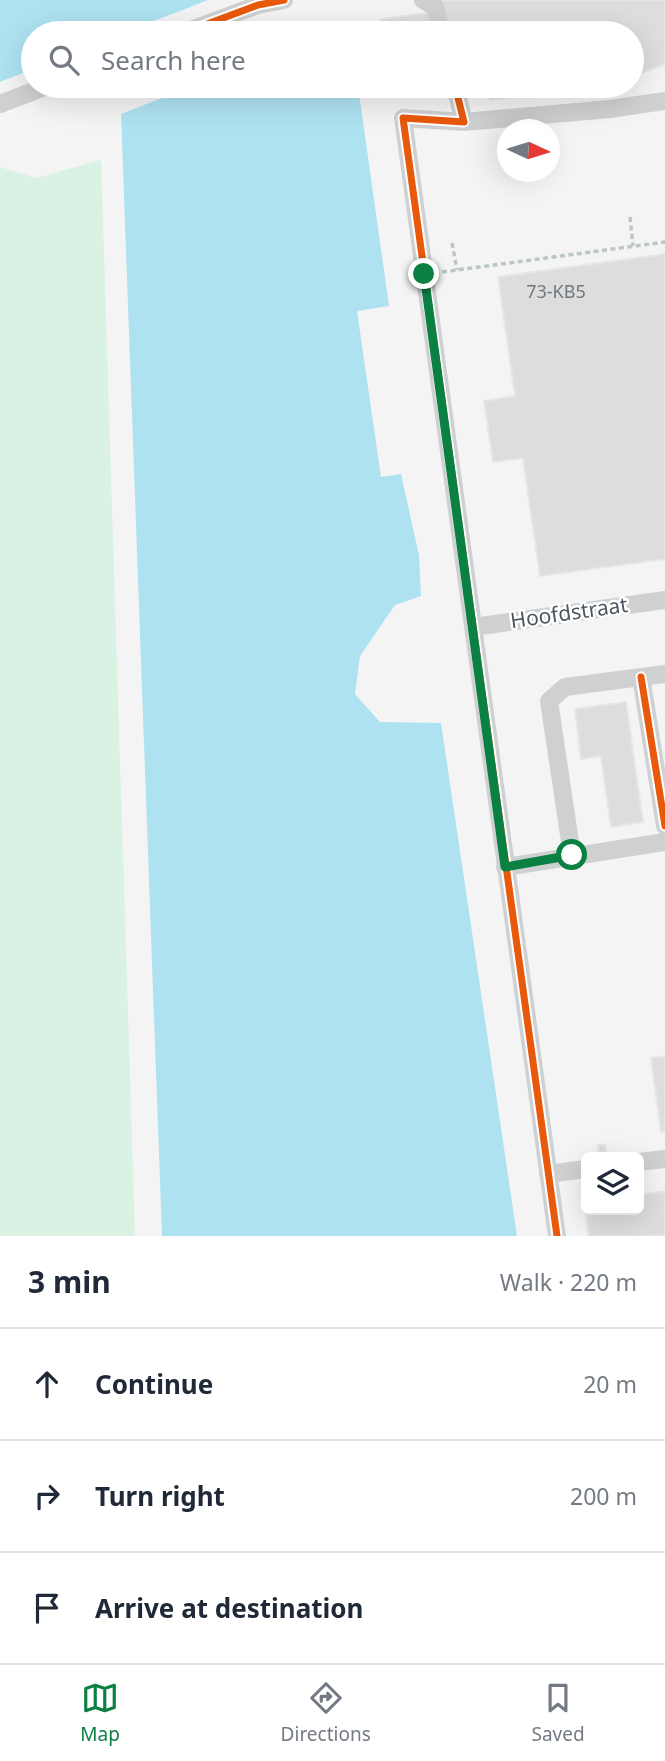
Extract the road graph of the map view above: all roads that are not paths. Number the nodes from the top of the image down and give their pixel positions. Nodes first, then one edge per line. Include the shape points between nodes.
1 (284, 0) edge
2 (423, 0) edge
3 (215, 21) edge
4 (439, 21) edge
5 (21, 96) edge
6 (458, 98) edge
7 (665, 101) edge
8 (0, 104) edge
9 (464, 122) junction
10 (665, 600) edge
11 (472, 627) junction
12 (665, 674) edge
13 (641, 677) junction
14 (665, 826) edge
15 (665, 842) edge
16 (572, 855) junction
17 (505, 867) junction
18 (665, 1158) edge
19 (644, 1161) edge
20 (581, 1170) edge
21 (548, 1174) junction
22 (557, 1236) edge

1 - 3 street
2 - 4 street via 435,6
5 - 8 street
6 - 9 street
7 - 9 street
9 - 11 street via 403,118
10 - 11 street, Hoofdstraat
11 - 17 street
12 - 13 street
13 - 14 street
13 - 16 street via 565,687 549,701
15 - 16 street
16 - 17 street
17 - 21 street
18 - 19 street
20 - 21 street
21 - 22 street

